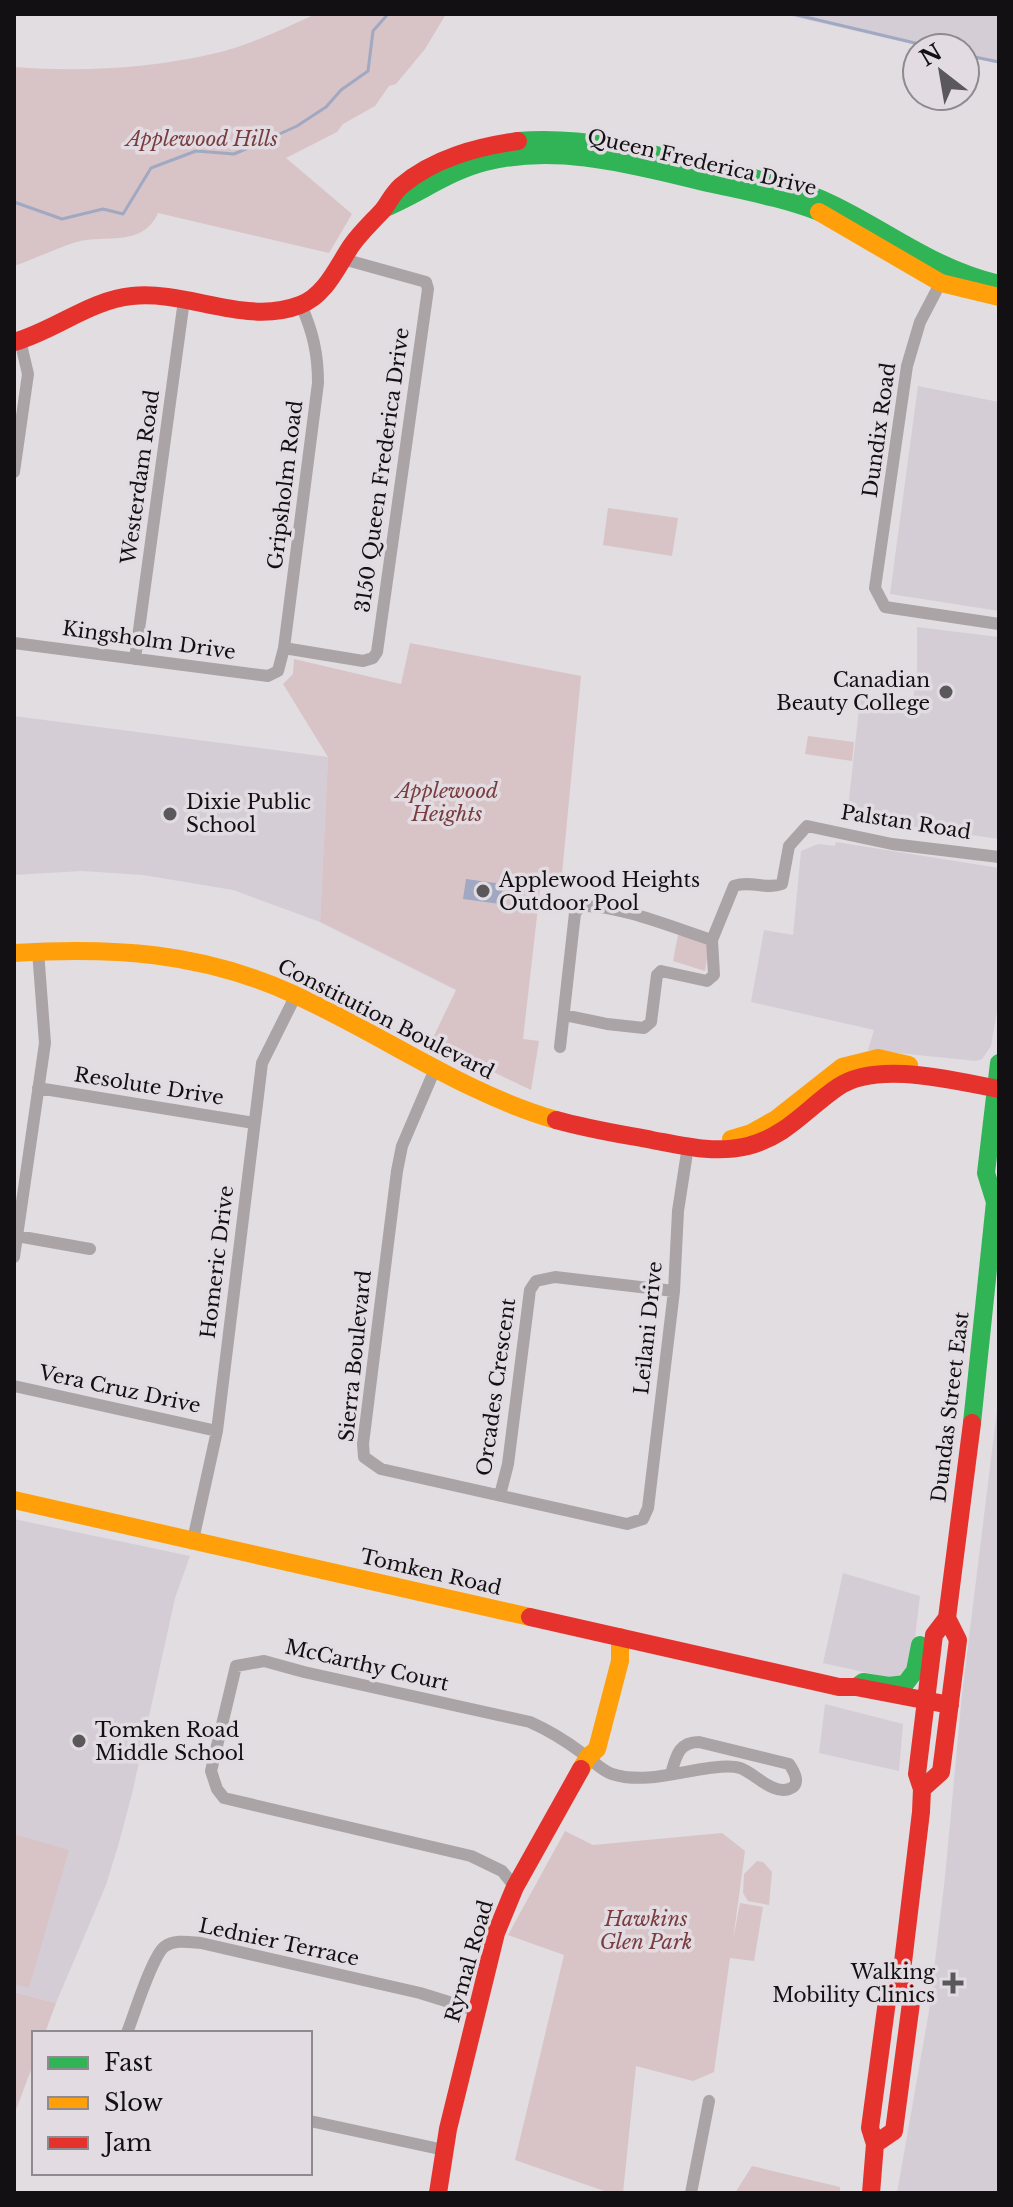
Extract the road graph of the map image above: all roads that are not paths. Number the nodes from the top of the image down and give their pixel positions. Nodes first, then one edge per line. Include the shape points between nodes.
1 (343, 259) junction
2 (944, 276) junction
3 (999, 284) edge
4 (999, 297) edge
5 (184, 300) junction
6 (301, 305) junction
7 (17, 341) edge
8 (14, 472) edge
9 (999, 624) edge
10 (14, 643) edge
11 (284, 648) junction
12 (135, 659) junction
13 (278, 671) joint
14 (999, 857) edge
15 (712, 940) junction
16 (38, 951) junction
17 (14, 953) edge
18 (296, 995) junction
19 (564, 1015) junction
20 (560, 1047) dead end
21 (435, 1069) junction
22 (998, 1078) edge
23 (38, 1088) junction
24 (254, 1123) junction
25 (688, 1146) junction
26 (997, 1200) edge
27 (17, 1236) junction
28 (90, 1249) dead end
29 (14, 1257) edge
30 (674, 1291) junction
31 (14, 1386) edge
32 (217, 1431) junction
33 (500, 1495) junction
34 (14, 1500) edge
35 (646, 1515) joint
36 (193, 1540) junction
37 (947, 1618) junction
38 (934, 1635) junction
39 (615, 1636) junction
40 (848, 1687) junction
41 (926, 1706) junction
42 (949, 1711) junction
43 (588, 1757) junction
44 (671, 1774) junction
45 (922, 1789) junction
46 (515, 1887) junction
47 (478, 2011) junction
48 (128, 2031) edge
49 (709, 2101) dead end
50 (312, 2121) edge
51 (444, 2150) junction
52 (438, 2193) edge
53 (691, 2193) edge
54 (871, 2193) edge

1 - 2 street, Queen Frederica Drive via 385,208 446,176 530,154 589,156 804,206
1 - 6 street, Queen Frederica Drive via 315,297
1 - 11 street, 3150 Queen Frederica Drive via 426,282 428,289 377,652 363,661
2 - 3 street, Queen Frederica Drive
2 - 4 street, Queen Frederica Drive
2 - 9 street, Dundix Road via 920,322 907,366 875,588 885,607
5 - 6 street via 260,310
5 - 7 street via 143,295 120,299
5 - 12 street, Westerdam Road
6 - 11 street, Gripsholm Road via 314,335 318,383
7 - 8 street via 28,374
10 - 12 street, Kingsholm Drive
11 - 13 street, Gripsholm Road
12 - 13 street, Kingsholm Drive via 268,676
14 - 15 street, Palstan Road via 892,844 807,826 789,846 782,884 734,886
15 - 19 street via 711,980 668,971 657,975 648,1026 623,1027
15 - 19 street via 581,906 575,913
16 - 17 street, Constitution Boulevard
16 - 18 street, Constitution Boulevard via 110,948 177,956 242,973
16 - 23 street via 46,1024
18 - 21 street, Constitution Boulevard
18 - 24 street, Homeric Drive via 264,1055
19 - 20 street
21 - 25 street, Constitution Boulevard via 559,1122
21 - 33 street, Sierra Boulevard via 402,1146 397,1171 364,1457 381,1469
22 - 25 street, Constitution Boulevard via 878,1058 857,1061 751,1133
22 - 26 street, Dundas Street East via 986,1173
23 - 24 street, Resolute Drive
23 - 27 street
24 - 32 street, Homeric Drive
25 - 30 street, Leilani Drive
26 - 37 street, Dundas Street East
27 - 28 street
27 - 29 street
30 - 33 street, Orcades Crescent via 555,1277 536,1281 530,1290
30 - 35 street, Leilani Drive
31 - 32 street, Vera Cruz Drive
32 - 36 street, Homeric Drive
33 - 35 street, Sierra Boulevard via 627,1524
34 - 36 street, Tomken Road
36 - 39 street, Tomken Road
37 - 38 street
37 - 42 street, Dundas Street East via 958,1640
38 - 40 street via 920,1640 917,1671 903,1685 863,1682
38 - 41 street, Dundas Street East
39 - 40 street, Tomken Road
39 - 43 street, Rymal Road
40 - 41 street, Tomken Road
41 - 42 street, Tomken Road
41 - 45 street, Dundas Street East via 917,1774
42 - 45 street, Dundas Street East via 941,1772
43 - 44 street via 613,1774
43 - 46 street, Rymal Road
43 - 46 street, McCarthy Court via 530,1722 264,1661 236,1666 211,1771 224,1798 471,1856 502,1871
44 - 44 street via 727,1766 777,1789 787,1790 796,1781 789,1764 699,1742 682,1745
45 - 54 street, Dundas Street East via 901,1979 911,2003 894,2131 875,2144
46 - 47 street, Rymal Road via 496,1933
47 - 48 street, Lednier Terrace via 230,1949 174,1942 155,1960
47 - 51 street, Rymal Road
49 - 53 street
50 - 51 street
51 - 52 street, Rymal Road

